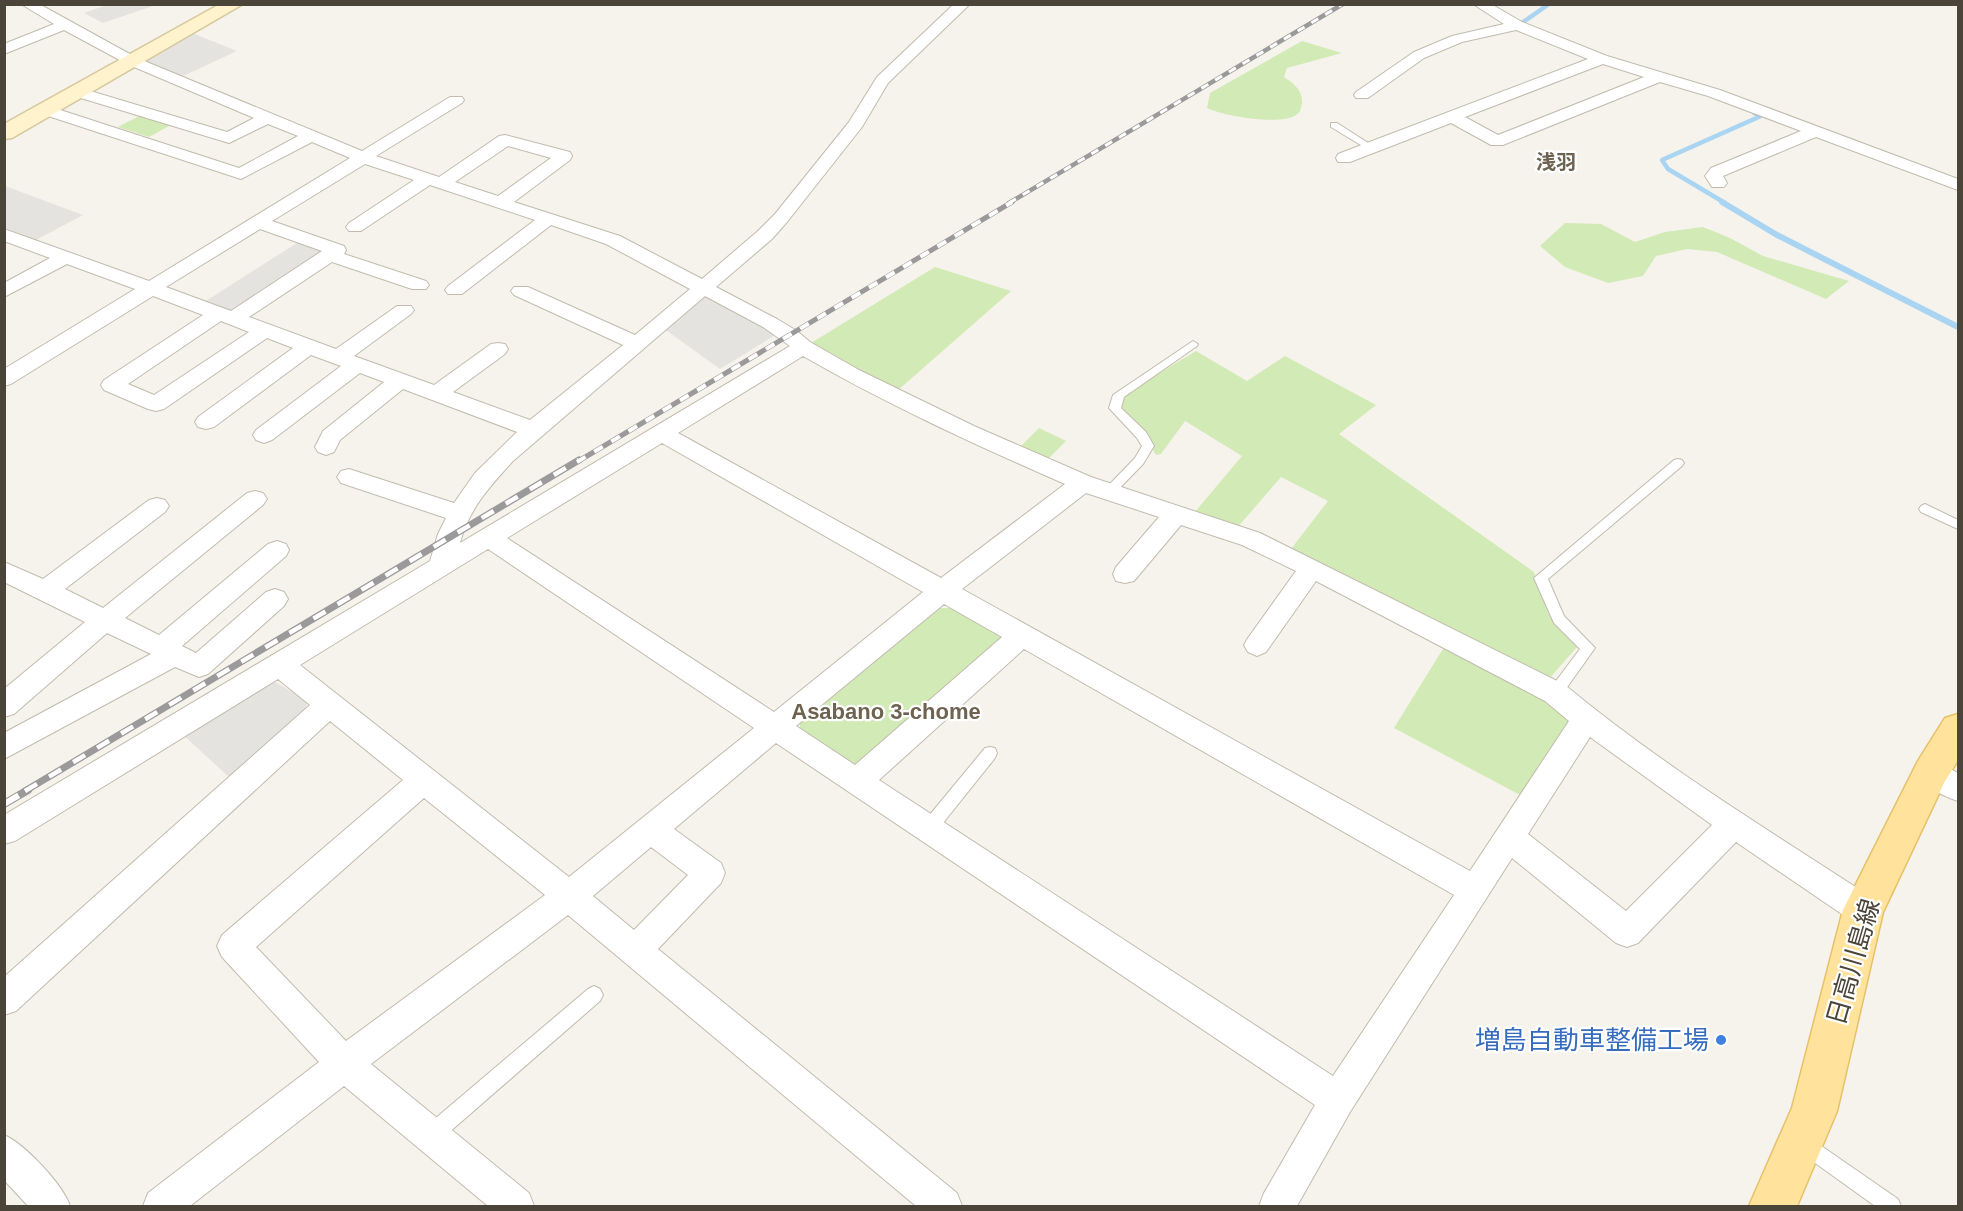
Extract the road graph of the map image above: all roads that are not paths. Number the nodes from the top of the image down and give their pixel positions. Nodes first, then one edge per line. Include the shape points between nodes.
1 (28, 4) edge
2 (234, 4) edge
3 (963, 4) edge
4 (1480, 4) edge
5 (66, 24) junction
6 (1517, 25) junction
7 (4, 50) edge
8 (1602, 58) junction
9 (132, 61) junction
10 (1660, 76) junction
11 (77, 92) junction
12 (1362, 95) dead end
13 (456, 100) dead end
14 (45, 110) junction
15 (1452, 117) junction
16 (266, 118) junction
17 (1334, 125) dead end
18 (1816, 131) junction
19 (4, 133) edge
20 (309, 136) junction
21 (228, 138) junction
22 (1371, 148) junction
23 (194, 158) junction
24 (364, 158) junction
25 (1344, 158) dead end
26 (433, 182) junction
27 (1718, 183) dead end
28 (1959, 185) edge
29 (501, 203) junction
30 (549, 218) junction
31 (259, 223) junction
32 (355, 227) dead end
33 (6, 237) edge
34 (329, 255) junction
35 (65, 257) junction
36 (419, 285) dead end
37 (152, 289) junction
38 (702, 289) junction
39 (454, 290) dead end
40 (4, 291) edge
41 (521, 291) dead end
42 (404, 310) dead end
43 (225, 316) junction
44 (264, 331) junction
45 (637, 344) junction
46 (1193, 344) dead end
47 (308, 347) junction
48 (802, 347) junction
49 (498, 349) dead end
50 (347, 361) junction
51 (4, 379) edge
52 (400, 381) junction
53 (436, 394) junction
54 (206, 422) dead end
55 (531, 429) junction
56 (660, 432) junction
57 (264, 435) dead end
58 (326, 447) dead end
59 (1678, 463) dead end
60 (350, 477) dead end
61 (1096, 487) junction
62 (255, 499) dead end
63 (157, 506) dead end
64 (1925, 509) dead end
65 (459, 513) junction
66 (1176, 514) junction
67 (1959, 525) edge
68 (488, 537) junction
69 (276, 550) dead end
70 (441, 566) junction
71 (1312, 568) junction
72 (4, 571) edge
73 (1125, 574) dead end
74 (45, 591) junction
75 (942, 591) junction
76 (275, 599) dead end
77 (105, 620) junction
78 (1021, 636) junction
79 (1257, 645) dead end
80 (168, 651) junction
81 (279, 664) junction
82 (1555, 693) junction
83 (329, 705) junction
84 (4, 706) edge
85 (1586, 719) junction
86 (778, 727) junction
87 (1959, 729) edge
88 (4, 747) edge
89 (990, 753) dead end
90 (1945, 780) edge
91 (423, 781) junction
92 (856, 782) junction
93 (1734, 824) junction
94 (929, 828) junction
95 (652, 830) junction
96 (4, 831) edge
97 (1509, 837) junction
98 (1475, 890) junction
99 (569, 896) junction
100 (1863, 910) junction
101 (635, 951) junction
102 (594, 995) dead end
103 (4, 999) edge
104 (344, 1064) junction
105 (1338, 1100) junction
106 (431, 1135) junction
107 (1802, 1142) junction
108 (4, 1153) edge
109 (52, 1206) edge
110 (161, 1206) edge
111 (516, 1206) edge
112 (944, 1206) edge
113 (1277, 1206) edge
114 (1773, 1206) edge
115 (1891, 1206) edge

1 - 5 street
2 - 9 street
3 - 38 street via 882,80 856,124 781,218
4 - 6 street
5 - 7 street
5 - 9 street
6 - 8 street
6 - 12 street via 1457,39 1419,55
8 - 10 street
8 - 15 street
9 - 11 street
9 - 16 street
10 - 15 street via 1497,141
10 - 18 street
11 - 14 street
11 - 21 street
13 - 24 street
14 - 19 street
14 - 23 street
15 - 22 street
16 - 20 street
16 - 21 street
17 - 22 lane
18 - 27 street via 1718,172 1714,176
18 - 28 street
20 - 23 street via 241,174
20 - 24 street
21 - 23 street
22 - 25 street
24 - 26 street
24 - 31 street
26 - 29 street
26 - 29 street via 505,140 564,156
26 - 32 street
29 - 30 street
30 - 38 street via 613,240
30 - 39 street
31 - 34 street via 337,250
31 - 37 street
33 - 35 street
34 - 36 street
34 - 43 street
35 - 37 street
35 - 40 street
37 - 43 street
37 - 51 street
38 - 45 street
38 - 48 street via 770,323
41 - 45 street
42 - 50 street
43 - 44 street
43 - 44 street via 112,385 156,404
44 - 47 street
45 - 55 street
46 - 61 lane via 1119,394 1115,408 1124,421 1143,433 1148,446 1139,460
47 - 50 street
47 - 54 street
48 - 56 street
48 - 61 street via 966,431
49 - 53 street
50 - 52 street
50 - 57 street
52 - 53 street
52 - 58 street via 332,436
53 - 55 street
55 - 65 street via 495,464
56 - 68 street
56 - 75 street
59 - 82 lane via 1541,578 1559,619 1588,648
60 - 65 street
61 - 66 street
61 - 75 street
62 - 77 street
63 - 74 street
64 - 67 lane
65 - 70 street
66 - 71 street via 1251,539
66 - 73 street
68 - 70 street
68 - 86 street
69 - 80 street
70 - 81 street
71 - 79 street
71 - 82 street
72 - 74 street
74 - 77 street
75 - 78 street
75 - 86 street
76 - 80 street via 199,666
77 - 80 street
77 - 84 street
78 - 92 street
78 - 98 street
80 - 88 street
81 - 83 street
81 - 96 street
82 - 85 street
83 - 91 street
83 - 103 street
85 - 93 street
85 - 97 street
86 - 92 street
86 - 95 street
87 - 90 main road, 日高川島線
89 - 94 lane
90 - 100 main road, 日高川島線
91 - 99 street
91 - 104 street via 232,946
92 - 94 street
93 - 97 street via 1627,932
93 - 100 street
94 - 105 street
95 - 99 street
95 - 101 street via 710,873
97 - 98 street
98 - 105 street
99 - 101 street
99 - 104 street
100 - 107 main road, 日高川島線 via 1814,1111
101 - 112 street
102 - 106 lane
104 - 106 street
104 - 110 street
105 - 113 street
106 - 111 street
107 - 114 main road, 日高川島線
107 - 115 lane
108 - 109 street

